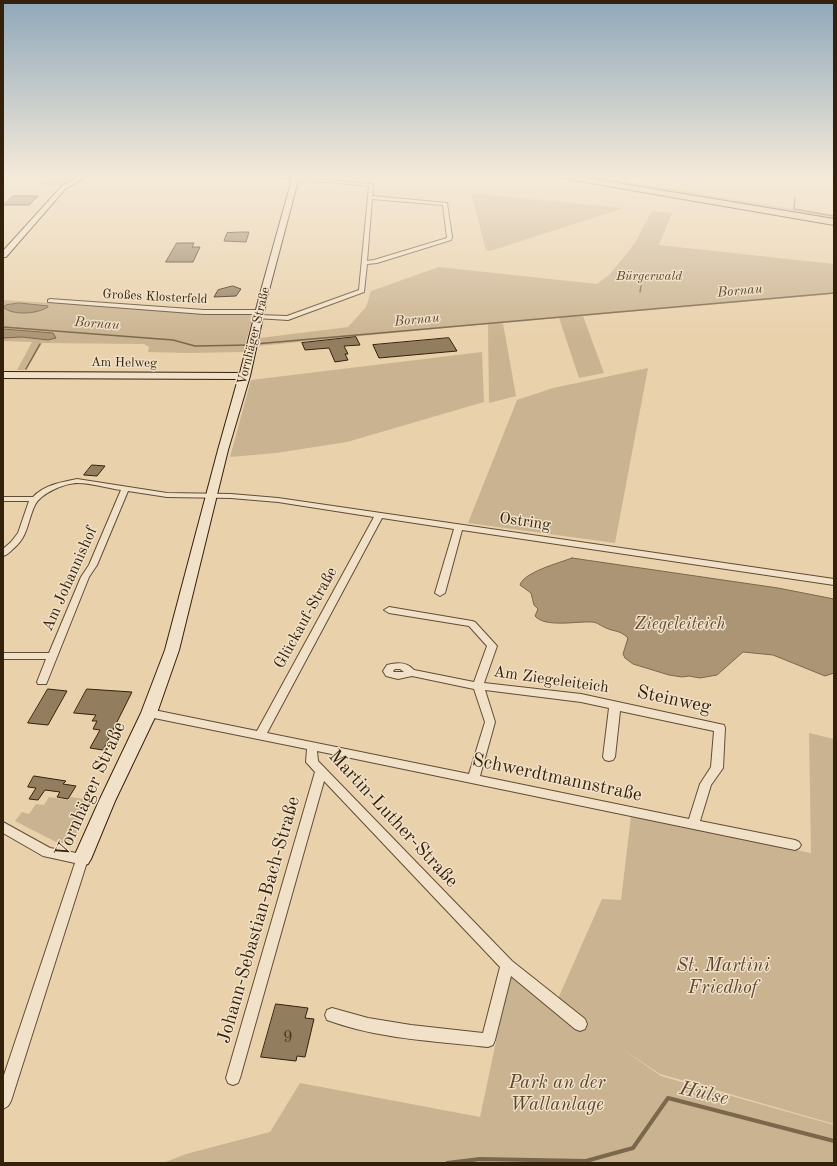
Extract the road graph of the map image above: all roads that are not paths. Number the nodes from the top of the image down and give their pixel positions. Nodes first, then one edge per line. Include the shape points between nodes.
1 (25, 230) edge
2 (282, 230) edge
3 (368, 230) edge
4 (449, 230) edge
5 (3, 255) edge
6 (366, 263) junction
7 (50, 301) dead end
8 (259, 315) junction
9 (3, 375) edge
10 (245, 376) junction
11 (198, 377) junction
12 (241, 391) junction
13 (125, 489) junction
14 (211, 495) junction
15 (3, 499) edge
16 (35, 499) junction
17 (379, 516) junction
18 (459, 527) junction
19 (3, 553) edge
20 (834, 582) edge
21 (440, 593) dead end
22 (390, 610) dead end
23 (3, 656) edge
24 (53, 656) junction
25 (411, 673) dead end
26 (42, 682) dead end
27 (478, 686) junction
28 (615, 706) junction
29 (149, 713) junction
30 (260, 735) junction
31 (312, 746) junction
32 (609, 757) dead end
33 (321, 771) junction
34 (473, 779) junction
35 (692, 824) junction
36 (3, 827) edge
37 (796, 845) dead end
38 (82, 859) junction
39 (507, 965) junction
40 (332, 1015) dead end
41 (580, 1024) dead end
42 (233, 1078) dead end
43 (3, 1101) edge

1 - 5 main road
2 - 8 main road, Vornhäger Straße
3 - 6 street
4 - 6 street via 449,239
6 - 8 street, Großes Klosterfeld via 362,291 288,318
7 - 8 street, Großes Klosterfeld
8 - 10 main road, Vornhäger Straße
9 - 11 main road, Am Helweg
10 - 11 main road, Am Helweg
10 - 12 main road, Vornhäger Straße
11 - 12 main road via 229,380 238,385
12 - 14 main road, Vornhäger Straße
13 - 14 street via 167,495
13 - 16 street via 77,482 47,490
13 - 24 street, Am Johannishof
14 - 17 street, Ostring via 278,500
14 - 29 main road, Vornhäger Straße via 172,650
15 - 16 street
16 - 19 street via 22,533
17 - 18 street, Ostring
17 - 30 street, Glückauf-Straße
18 - 20 street, Ostring
18 - 21 street
22 - 27 street, Am Ziegeleiteich via 472,624 492,646
23 - 24 street
24 - 26 street, Am Johannishof
25 - 27 street, Am Ziegeleiteich
27 - 28 street, Am Ziegeleiteich via 570,697
27 - 34 street, Am Ziegeleiteich via 490,722
28 - 32 street, Am Ziegeleiteich
28 - 35 street, Steinweg via 720,728 717,768 706,784
29 - 30 street, Martin-Luther-Straße
29 - 38 main road, Vornhäger Straße via 106,801
30 - 31 street, Martin-Luther-Straße
31 - 33 street, Martin-Luther-Straße via 312,762
31 - 34 street, Schwerdtmannstraße
33 - 39 street, Martin-Luther-Straße
33 - 42 street, Johann-Sebastian-Bach-Straße
34 - 35 street, Schwerdtmannstraße
35 - 37 street, Schwerdtmannstraße
36 - 38 street via 47,852
38 - 43 street, Vornhäger Straße
39 - 40 street via 488,1040 411,1032 368,1025
39 - 41 street, Martin-Luther-Straße

